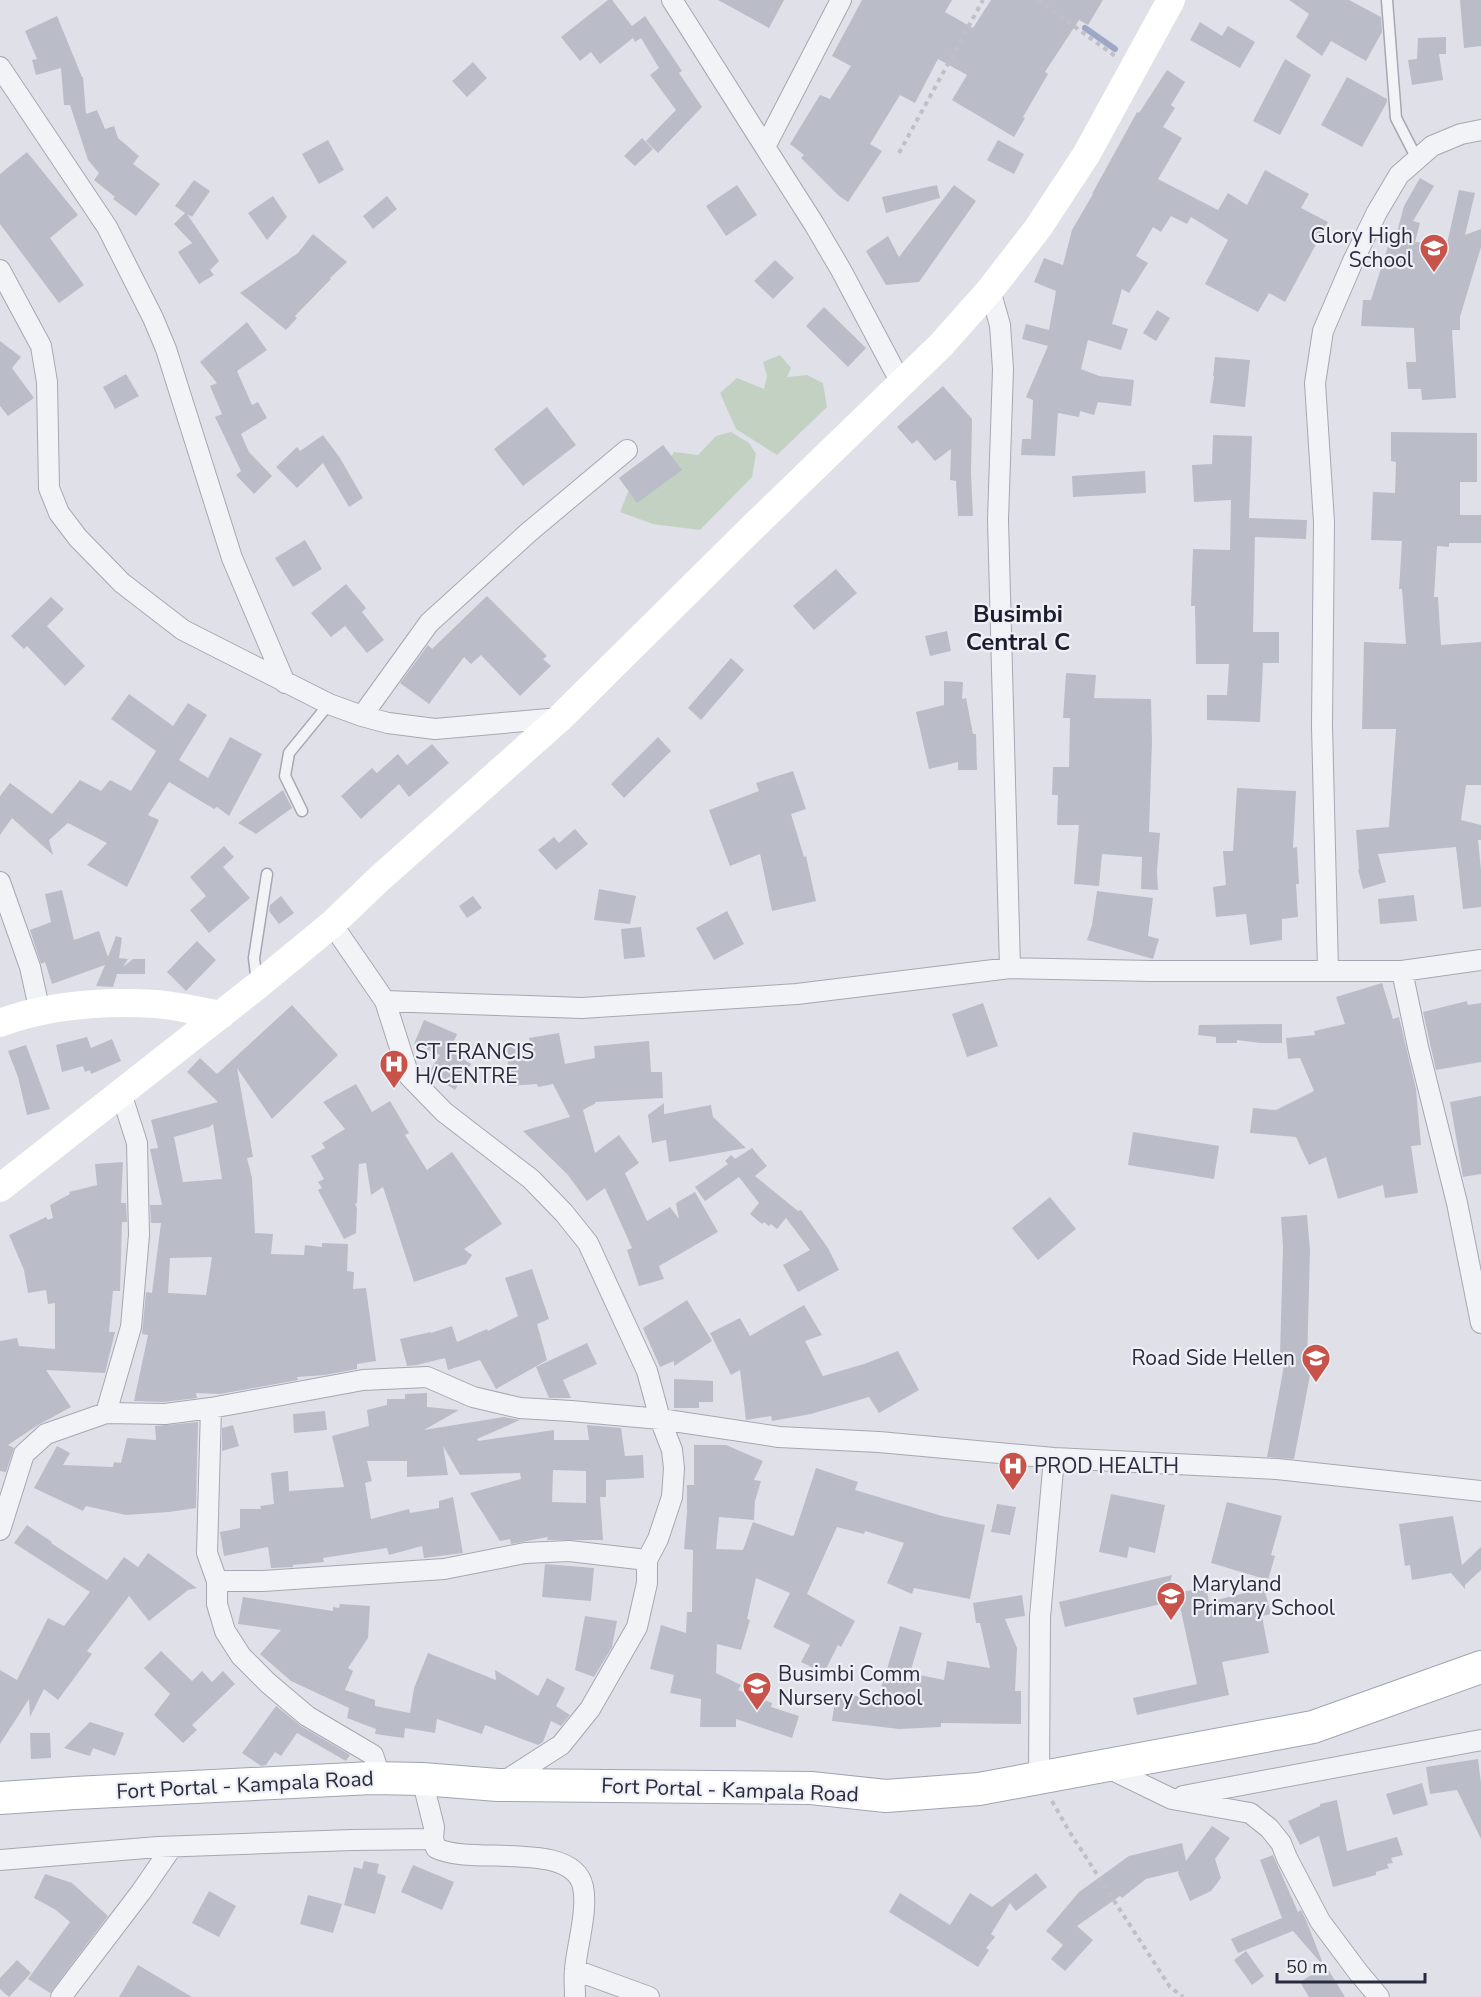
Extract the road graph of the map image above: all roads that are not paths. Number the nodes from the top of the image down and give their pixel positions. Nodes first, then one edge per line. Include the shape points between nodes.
1 (672, 0) edge
2 (841, 0) edge
3 (1171, 0) edge
4 (1387, 0) edge
5 (0, 67) edge
6 (1481, 130) edge
7 (765, 147) junction
8 (1417, 159) junction
9 (0, 270) edge
10 (990, 291) junction
11 (901, 383) junction
12 (627, 450) dead end
13 (285, 683) junction
14 (329, 704) junction
15 (362, 716) junction
16 (560, 718) junction
17 (302, 811) dead end
18 (267, 874) dead end
19 (0, 882) edge
20 (332, 924) junction
21 (1481, 960) edge
22 (1010, 968) junction
23 (1328, 971) junction
24 (1402, 971) junction
25 (257, 986) junction
26 (385, 1001) junction
27 (39, 1011) junction
28 (221, 1015) junction
29 (0, 1023) edge
30 (121, 1093) junction
31 (0, 1188) edge
32 (1481, 1323) edge
33 (211, 1408) junction
34 (106, 1413) junction
35 (660, 1419) junction
36 (1054, 1458) junction
37 (1481, 1491) edge
38 (0, 1530) edge
39 (647, 1560) junction
40 (216, 1581) junction
41 (1481, 1667) edge
42 (1481, 1740) edge
43 (1104, 1766) junction
44 (1039, 1777) junction
45 (372, 1778) junction
46 (422, 1779) junction
47 (498, 1785) junction
48 (0, 1798) edge
49 (1172, 1799) junction
50 (433, 1839) junction
51 (172, 1847) junction
52 (0, 1860) edge
53 (575, 1970) junction
54 (61, 1997) edge
55 (575, 1997) edge
56 (649, 1997) edge
57 (1379, 1997) edge

1 - 7 street
2 - 7 street
3 - 10 main road via 1080,164
4 - 8 lane via 1396,118
5 - 13 street via 107,227 153,318 232,558
6 - 8 street via 1432,146
7 - 11 street via 841,270
8 - 23 street via 1399,175 1353,261 1323,331 1315,383 1324,522 1322,725
9 - 13 street via 41,346 47,382 49,488 59,513 122,584 183,630
10 - 11 main road
10 - 22 street via 1000,325 1003,369 998,520
11 - 16 main road
12 - 15 street via 429,623
13 - 14 street
14 - 15 street
14 - 17 lane via 289,753 285,776
15 - 16 street via 435,729
16 - 20 main road
18 - 25 lane via 254,958
19 - 27 street via 30,967
20 - 25 main road
20 - 26 street
21 - 24 street
22 - 23 street
22 - 26 street via 797,994 582,1008
23 - 24 street
24 - 32 street
25 - 28 main road
26 - 35 street via 409,1076 444,1112 531,1179 588,1243 647,1371
27 - 28 main road via 94,1004 158,1004
27 - 29 main road
28 - 30 main road
30 - 31 main road
30 - 34 street via 137,1143 139,1235 131,1327
33 - 34 street via 165,1414
33 - 35 street via 363,1380 427,1377 473,1397 520,1408
33 - 40 street via 207,1553
34 - 38 street via 46,1434 24,1454
35 - 36 street via 779,1437
35 - 39 street via 672,1450 672,1497
36 - 37 street via 1277,1469
36 - 44 street via 1040,1617
39 - 40 street via 569,1551 525,1552 444,1569
39 - 47 street via 647,1583 637,1627 590,1709 561,1745
40 - 45 street via 217,1604 225,1630 241,1656 307,1716 373,1755 376,1764
41 - 43 main road, Fort Portal - Kampala Road via 1313,1727
42 - 49 street
43 - 44 main road, Fort Portal - Kampala Road
43 - 49 street
44 - 47 main road, Fort Portal - Kampala Road via 979,1789 886,1796 811,1788
45 - 46 main road, Fort Portal - Kampala Road
45 - 48 main road, Fort Portal - Kampala Road
46 - 47 main road, Fort Portal - Kampala Road
46 - 50 street via 434,1827
49 - 57 street via 1250,1813 1269,1828 1320,1921
50 - 51 street
50 - 53 street via 436,1848 454,1854 547,1858 576,1874 583,1886 584,1905
51 - 52 street
51 - 54 street
53 - 55 street
53 - 56 street

